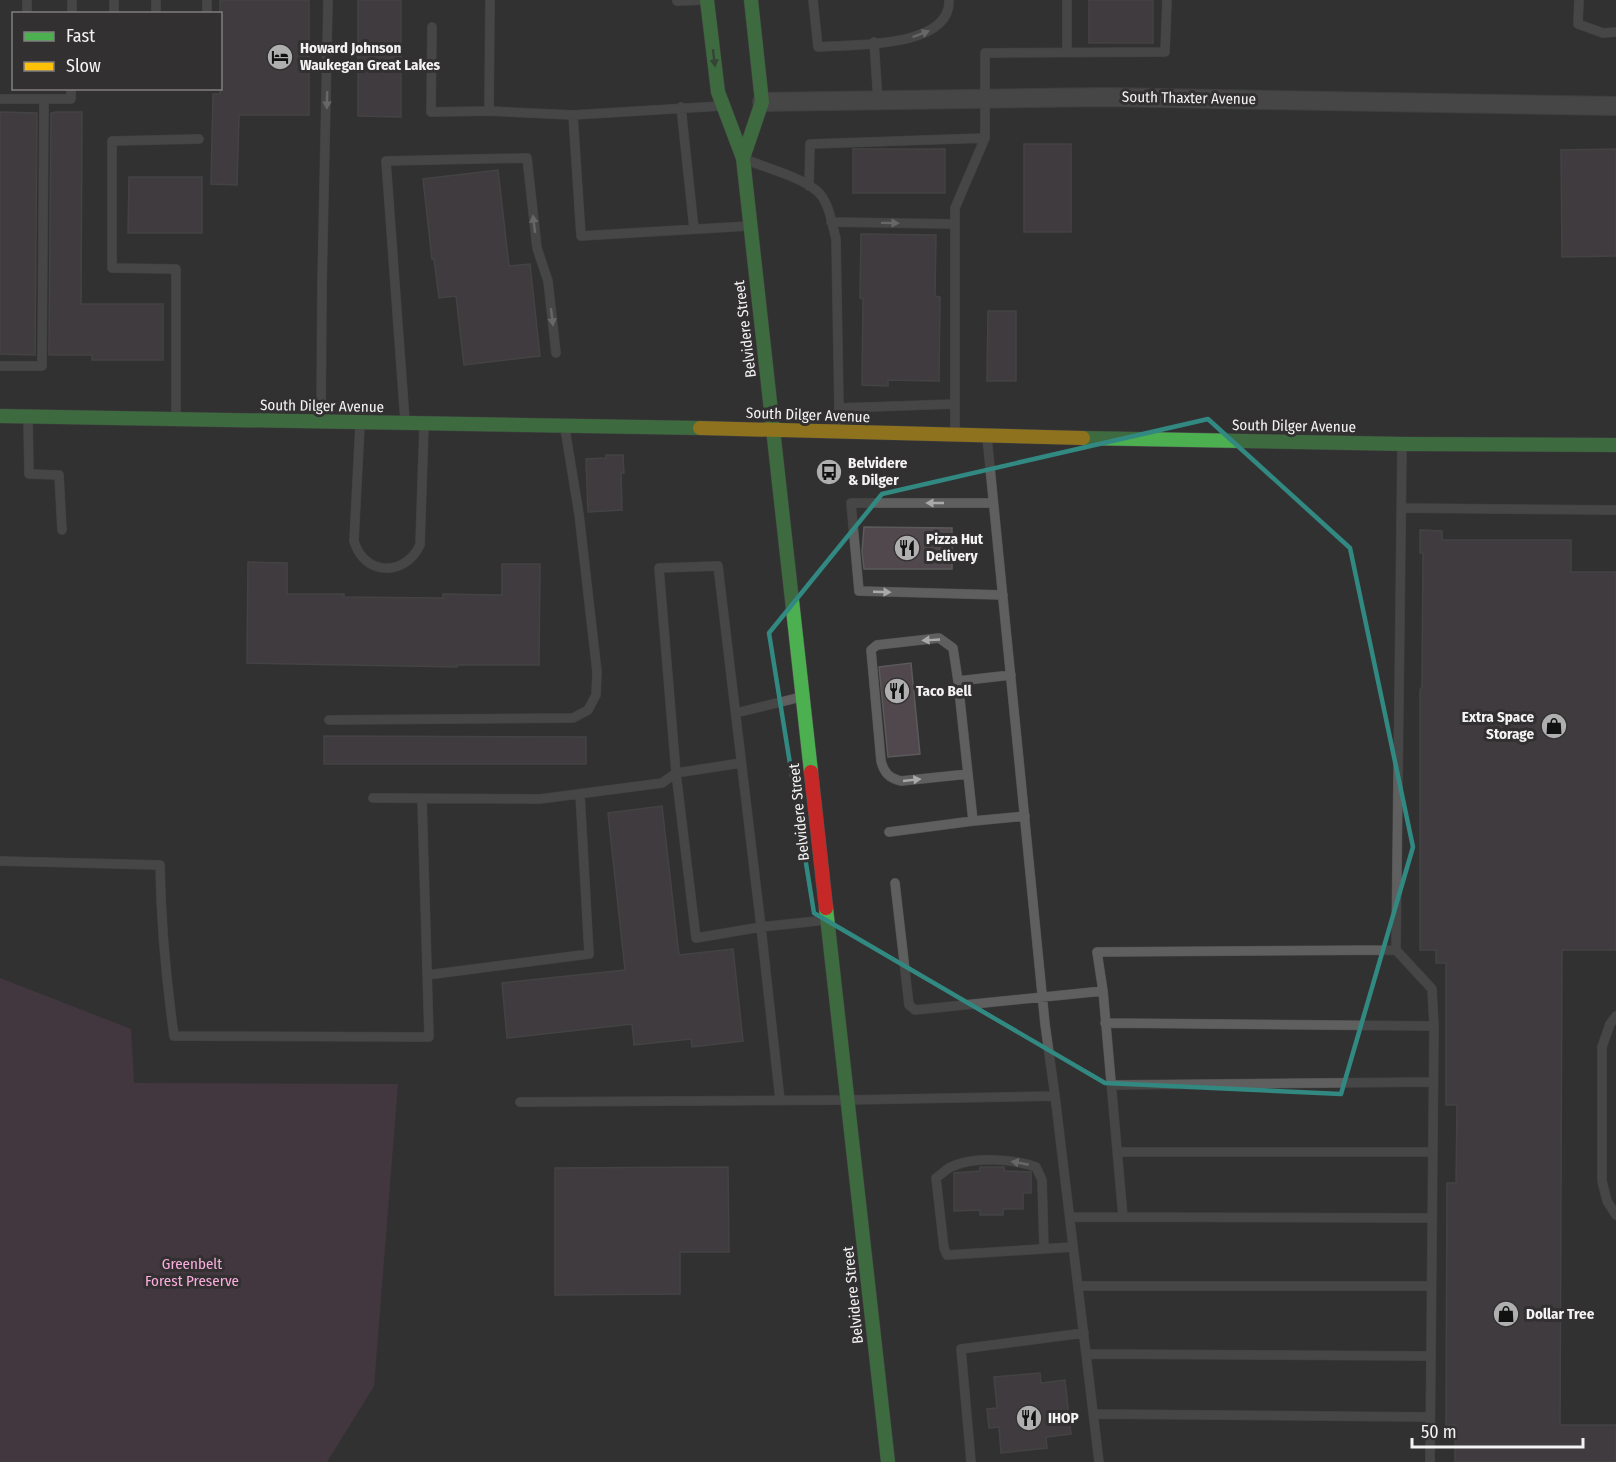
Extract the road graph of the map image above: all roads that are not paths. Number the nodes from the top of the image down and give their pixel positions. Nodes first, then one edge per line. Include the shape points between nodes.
1 (328, 0) edge
2 (490, 0) edge
3 (707, 0) edge
4 (751, 0) edge
5 (813, 0) edge
6 (949, 0) edge
7 (1167, 0) edge
8 (1579, 0) edge
9 (677, 1) edge
10 (1067, 1) edge
11 (432, 27) dead end
12 (1616, 32) edge
13 (874, 42) junction
14 (1067, 52) junction
15 (71, 90) edge
16 (26, 94) edge
17 (0, 99) edge
18 (44, 99) junction
19 (985, 99) junction
20 (878, 101) junction
21 (762, 102) junction
22 (723, 106) junction
23 (1616, 106) edge
24 (681, 107) junction
25 (489, 111) junction
26 (573, 115) junction
27 (985, 138) junction
28 (199, 139) dead end
29 (743, 158) junction
30 (809, 186) junction
31 (831, 222) junction
32 (955, 224) junction
33 (750, 226) junction
34 (694, 229) junction
35 (556, 353) dead end
36 (0, 366) edge
37 (955, 404) junction
38 (839, 408) junction
39 (0, 416) edge
40 (28, 417) junction
41 (176, 420) junction
42 (321, 422) junction
43 (360, 423) junction
44 (405, 423) junction
45 (424, 424) junction
46 (565, 427) junction
47 (774, 430) junction
48 (834, 433) junction
49 (955, 436) junction
50 (987, 437) junction
51 (1402, 445) junction
52 (1616, 445) edge
53 (993, 502) junction
54 (1401, 508) junction
55 (1616, 510) edge
56 (62, 530) dead end
57 (1003, 595) junction
58 (1011, 675) junction
59 (958, 681) junction
60 (803, 697) junction
61 (736, 712) junction
62 (329, 720) dead end
63 (741, 763) junction
64 (676, 773) junction
65 (968, 774) junction
66 (580, 794) junction
67 (373, 798) dead end
68 (422, 799) junction
69 (1025, 816) junction
70 (973, 821) junction
71 (889, 832) dead end
72 (0, 861) edge
73 (895, 882) dead end
74 (828, 920) junction
75 (761, 927) junction
76 (1396, 950) junction
77 (427, 975) junction
78 (1103, 992) junction
79 (1042, 997) junction
80 (1616, 1016) edge
81 (1105, 1023) junction
82 (1434, 1026) junction
83 (1433, 1082) junction
84 (1112, 1085) junction
85 (1056, 1096) junction
86 (780, 1100) junction
87 (848, 1100) junction
88 (520, 1102) dead end
89 (1117, 1152) junction
90 (1432, 1152) junction
91 (1616, 1215) edge
92 (1070, 1217) junction
93 (1123, 1217) junction
94 (1432, 1218) junction
95 (1073, 1247) junction
96 (1044, 1249) junction
97 (1078, 1286) junction
98 (1431, 1286) junction
99 (1084, 1333) junction
100 (1086, 1354) junction
101 (1430, 1356) junction
102 (1094, 1414) junction
103 (1430, 1417) junction
104 (888, 1462) edge
105 (970, 1462) edge
106 (1099, 1462) edge
107 (1430, 1462) edge

1 -> 42 lane
2 - 25 lane
3 - 9 lane
3 -> 22 main road, Belvidere Street
4 - 21 main road, Belvidere Street
5 - 13 lane via 818,47
13 -> 6 lane via 906,40 933,30 945,19
7 - 14 lane via 1165,52
8 - 12 lane via 1578,24 1603,33
10 - 14 lane
11 - 25 lane via 431,112
13 - 20 lane
14 - 19 lane via 986,53
15 - 18 lane via 71,99
16 - 17 lane
16 - 18 lane
18 - 36 lane via 42,366
19 - 20 street, South Thaxter Avenue
19 - 23 street, South Thaxter Avenue via 1105,97
19 - 27 lane
20 - 21 street, South Thaxter Avenue
21 - 29 main road, Belvidere Street
22 - 24 lane
22 - 29 main road, Belvidere Street
24 - 26 lane
24 - 34 lane
25 - 26 lane
26 - 34 lane via 581,236
27 - 30 lane via 810,144
27 - 32 lane via 955,208
28 - 41 lane via 112,141 112,268 176,269
29 - 30 lane
29 - 33 main road, Belvidere Street
30 - 31 lane via 818,192
31 -> 32 lane
31 - 38 lane via 836,239
32 - 37 lane
33 - 34 lane
33 - 47 main road, Belvidere Street
35 - 44 lane via 548,281 537,248 526,158 387,161
37 - 38 lane
37 - 49 lane
38 - 48 lane
39 - 40 main road, South Dilger Avenue
40 - 41 main road, South Dilger Avenue
40 - 56 lane via 29,474 59,475
41 - 42 main road, South Dilger Avenue
42 - 43 main road, South Dilger Avenue
43 - 44 main road, South Dilger Avenue
43 - 45 lane via 354,541 361,558 371,566 384,568 407,562 420,545
44 - 45 main road, South Dilger Avenue
45 - 46 main road, South Dilger Avenue
46 - 47 main road, South Dilger Avenue
46 - 62 lane via 596,654 596,695 588,710 573,718
47 - 48 main road, South Dilger Avenue
47 - 60 main road, Belvidere Street
48 - 49 main road, South Dilger Avenue
49 - 50 main road, South Dilger Avenue
50 - 51 main road, South Dilger Avenue
50 - 53 lane
51 - 52 main road, South Dilger Avenue
51 - 54 lane
53 - 57 lane
53 -> 57 lane via 851,503 859,591
54 - 55 lane
54 - 76 lane
57 - 58 lane
58 - 59 lane
58 - 69 lane
59 - 65 lane
59 -> 65 lane via 953,648 939,638 877,645 871,650 884,771 901,782
60 - 61 lane
60 - 74 main road, Belvidere Street
61 - 63 lane
61 - 64 lane via 718,566 659,568
63 - 64 lane
63 - 75 lane
64 - 66 lane via 662,783
64 - 75 lane via 696,938
65 - 70 lane
66 - 68 lane via 540,799
66 - 77 lane via 589,954
67 - 68 lane
68 - 77 lane
69 - 70 lane
69 - 79 lane
70 - 71 lane
72 - 77 lane via 160,865 166,980 174,1036 429,1037
73 - 79 lane via 909,1005 915,1010
74 - 75 lane
74 - 87 main road, Belvidere Street
75 - 86 lane
76 - 78 lane via 1097,952
76 - 82 lane via 1432,990
78 - 79 lane
78 - 81 lane
79 - 85 lane
80 - 91 lane via 1602,1047 1602,1181
81 - 82 lane
81 - 84 lane
82 - 83 lane
83 - 84 lane
83 - 90 lane
84 - 89 lane
85 - 87 lane
85 - 92 lane
86 - 87 lane
86 - 88 lane
87 - 104 main road, Belvidere Street
89 - 90 lane
89 - 93 lane
90 - 94 lane
92 - 93 lane
92 - 95 lane
93 - 94 lane
94 - 98 lane
95 - 96 lane
95 - 97 lane
96 -> 96 lane via 1042,1180 1036,1167 1019,1161 968,1161 936,1178 947,1255
97 - 98 lane
97 - 99 lane
98 - 101 lane
99 - 100 lane
99 - 105 lane via 961,1348
100 - 101 lane
100 - 102 lane
101 - 103 lane
102 - 103 lane
102 - 106 lane
103 - 107 lane

